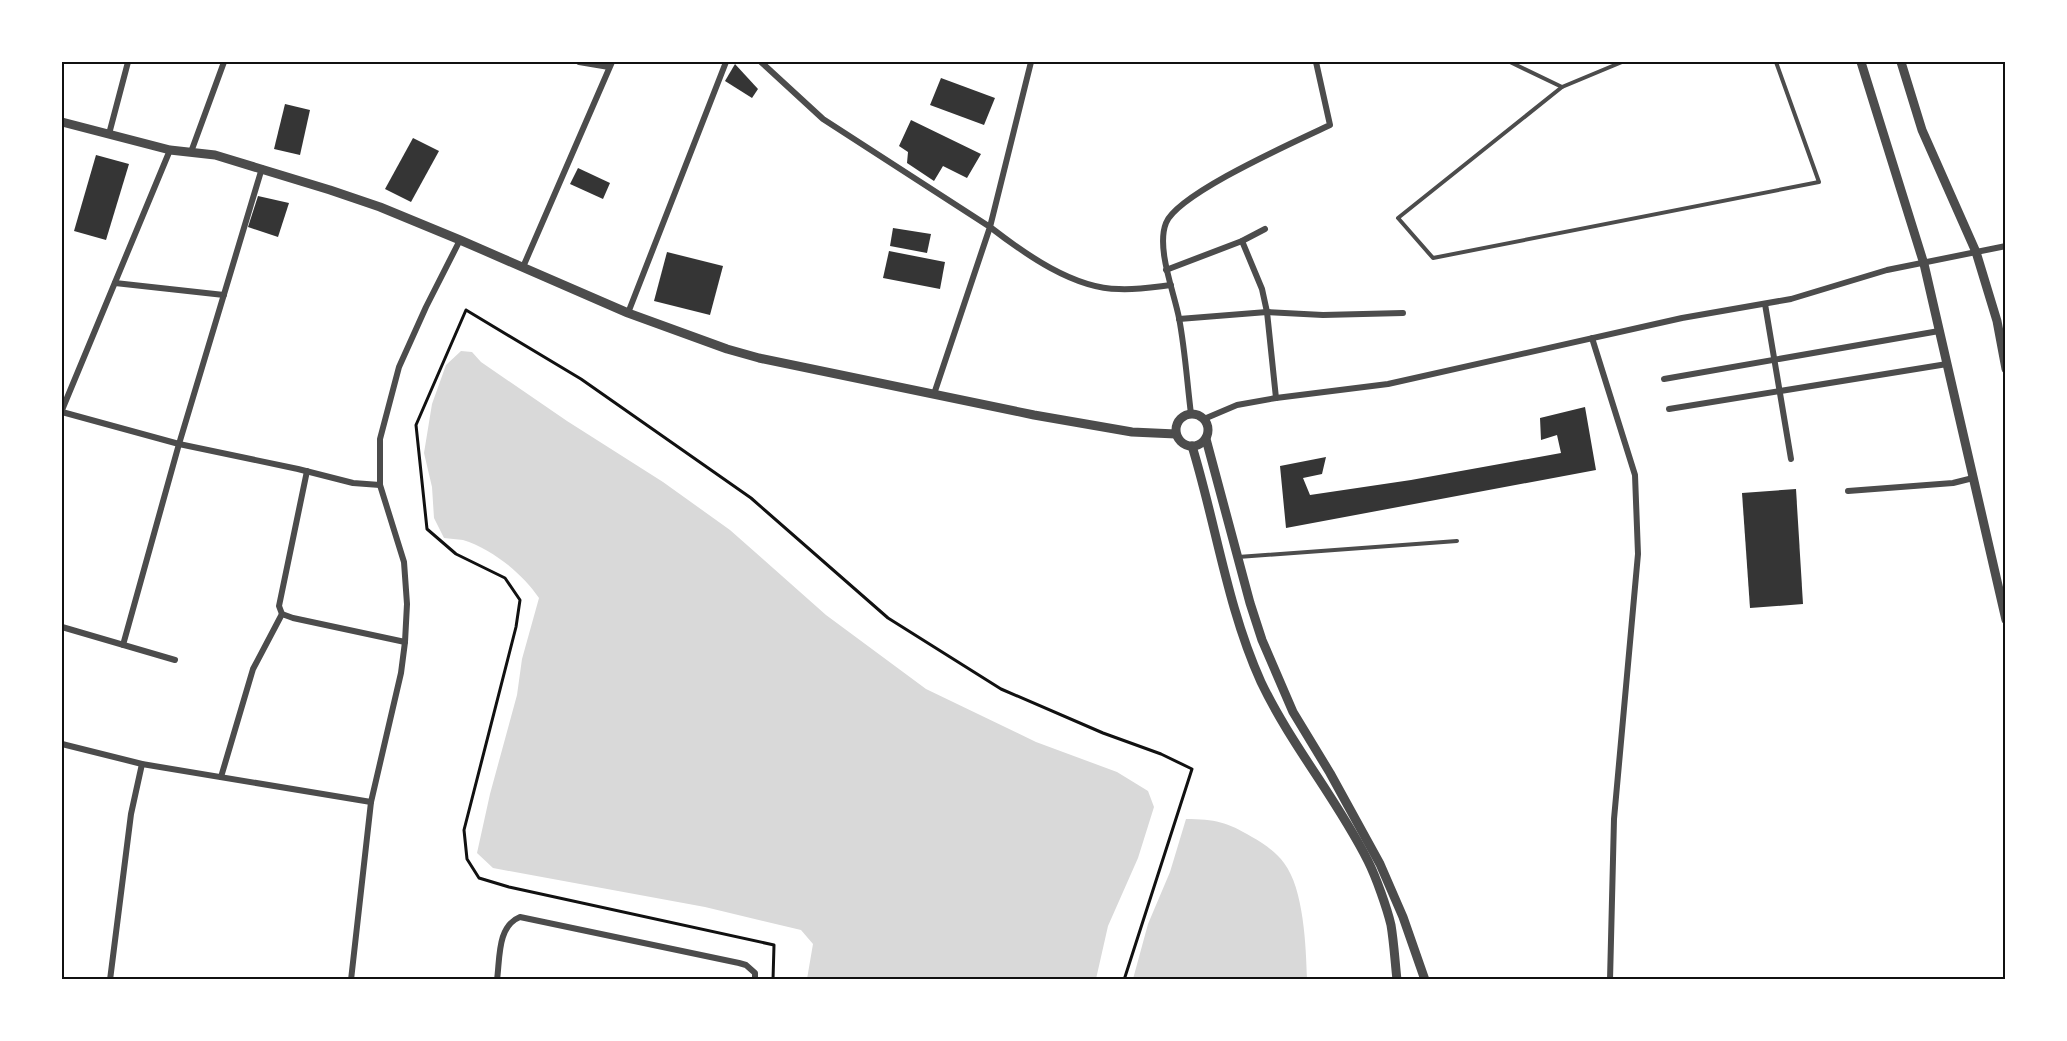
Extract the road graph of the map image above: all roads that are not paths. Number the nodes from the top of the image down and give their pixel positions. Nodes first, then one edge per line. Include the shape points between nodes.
1 (128, 62) edge
2 (224, 62) edge
3 (579, 62) edge
4 (726, 62) edge
5 (761, 62) edge
6 (1031, 62) edge
7 (1316, 62) edge
8 (1510, 62) edge
9 (1622, 62) edge
10 (1776, 62) edge
11 (1861, 62) edge
12 (1901, 62) edge
13 (610, 64) edge
14 (1562, 87) junction
15 (62, 122) edge
16 (109, 134) junction
17 (170, 150) junction
18 (191, 152) junction
19 (262, 168) junction
20 (990, 227) junction
21 (1265, 229) dead end
22 (460, 240) junction
23 (1242, 241) junction
24 (2006, 246) edge
25 (1976, 252) junction
26 (1924, 264) junction
27 (523, 267) junction
28 (1167, 270) junction
29 (115, 283) junction
30 (1171, 285) junction
31 (224, 295) junction
32 (1765, 304) junction
33 (1267, 312) junction
34 (628, 313) junction
35 (1403, 313) dead end
36 (1179, 319) junction
37 (1940, 331) junction
38 (1592, 338) junction
39 (1775, 358) junction
40 (1947, 364) junction
41 (2006, 369) edge
42 (1664, 379) dead end
43 (1780, 390) junction
44 (934, 394) junction
45 (1276, 398) junction
46 (1669, 409) dead end
47 (62, 411) edge
48 (1191, 414) junction
49 (1204, 419) junction
50 (1176, 434) junction
51 (1206, 439) junction
52 (179, 444) junction
53 (1192, 447) junction
54 (1791, 459) dead end
55 (307, 471) junction
56 (1973, 478) junction
57 (380, 485) junction
58 (1848, 491) dead end
59 (1457, 541) dead end
60 (1237, 557) junction
61 (282, 614) junction
62 (2006, 620) edge
63 (62, 627) edge
64 (405, 642) junction
65 (123, 645) junction
66 (175, 660) dead end
67 (62, 744) edge
68 (142, 764) junction
69 (221, 777) junction
70 (371, 802) junction
71 (110, 980) edge
72 (351, 980) edge
73 (497, 980) edge
74 (755, 980) edge
75 (1397, 980) edge
76 (1425, 980) edge
77 (1610, 980) edge

1 - 16 street
2 - 18 street
3 - 13 street
4 - 34 street
5 - 20 street via 823,119
6 - 20 street
7 - 28 street via 1330,125 1210,185 1179,206 1166,222
8 - 14 lane
9 - 14 lane
10 - 14 lane via 1819,182 1433,258 1398,218
11 - 26 street
12 - 25 street via 1922,130
13 - 27 street
15 - 16 street
16 - 17 street
17 - 18 street
17 - 29 street
18 - 19 street
19 - 22 street via 380,207
19 - 31 street
20 - 30 street via 1017,248 1079,281 1118,290
20 - 44 street
21 - 23 street
22 - 27 street
22 - 57 street via 399,367 380,439
23 - 28 street
23 - 33 street
24 - 25 street
25 - 26 street
25 - 41 street via 1997,321
26 - 32 street via 1887,270
26 - 37 street
27 - 34 street
28 - 30 street
29 - 31 street
29 - 47 street
30 - 36 street
31 - 52 street
32 - 38 street
32 - 39 street
33 - 35 street
33 - 36 street
33 - 45 street
34 - 44 street via 759,358
36 - 48 street
37 - 39 street
37 - 40 street
38 - 45 street via 1388,384
38 - 77 street via 1635,475 1638,554 1614,819
39 - 42 street
39 - 43 street
40 - 43 street
40 - 56 street
43 - 46 street
43 - 54 street
44 - 50 street via 1034,416 1132,432
45 - 49 street via 1237,405
47 - 52 street
48 - 49 street
48 - 50 street via 1179,420
49 - 51 street via 1209,429
50 - 53 street via 1179,441
51 - 53 street
51 - 60 street
52 - 55 street
52 - 65 street
53 - 75 street via 1242,633 1273,705 1369,863 1391,925
55 - 57 street via 353,483
55 - 61 street via 279,606
56 - 58 street
56 - 62 street
57 - 64 street via 404,562
59 - 60 lane
60 - 76 street via 1262,640 1293,712 1380,864
61 - 64 street
61 - 69 street via 253,669
63 - 65 street
64 - 70 street
65 - 66 street
67 - 68 street
68 - 69 street
68 - 71 street via 131,814
69 - 70 street
70 - 72 street
73 - 74 street via 503,935 512,920 520,917 739,963 755,974

